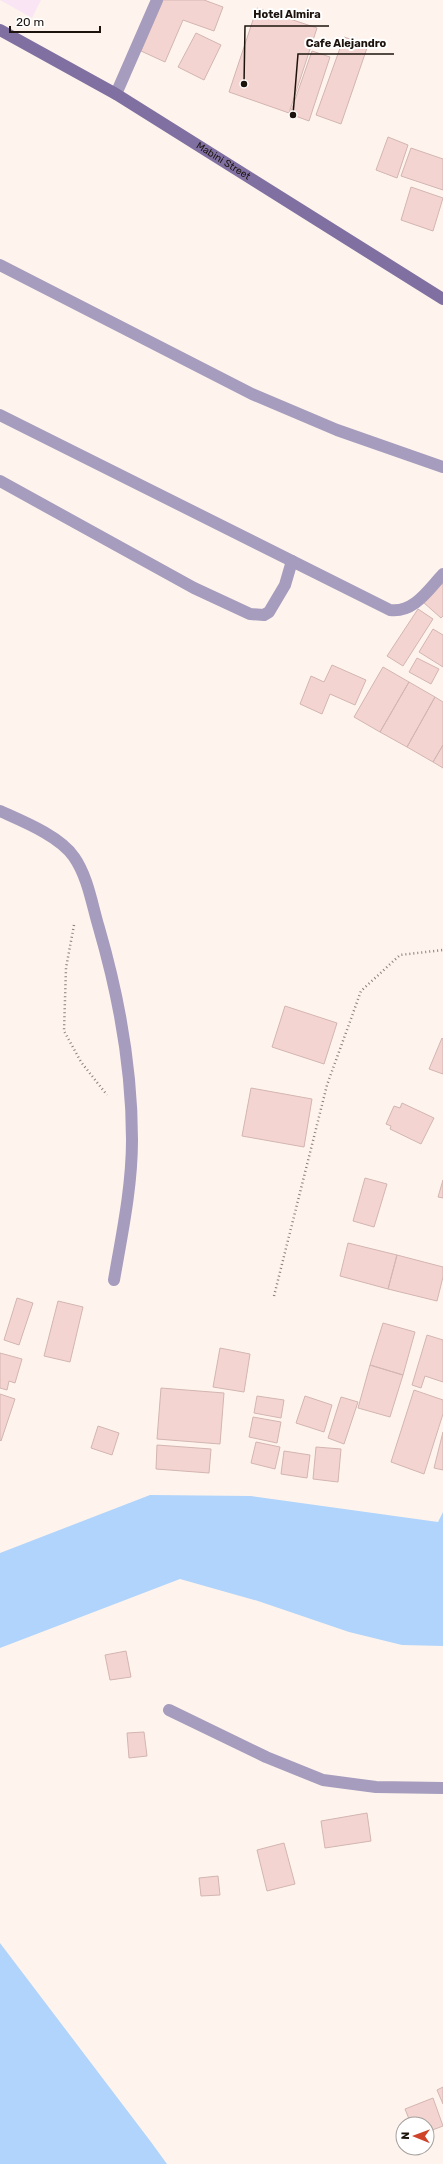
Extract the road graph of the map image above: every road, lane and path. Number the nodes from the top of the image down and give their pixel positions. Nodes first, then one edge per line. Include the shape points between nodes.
1 (157, 0) edge
2 (0, 30) edge
3 (116, 94) junction
4 (0, 264) edge
5 (442, 298) edge
6 (0, 415) edge
7 (443, 467) edge
8 (0, 481) edge
9 (292, 561) junction
10 (443, 574) edge
11 (0, 811) edge
12 (74, 922) dead end
13 (443, 950) edge
14 (108, 1096) dead end
15 (114, 1280) dead end
16 (274, 1296) dead end
17 (169, 1710) dead end
18 (443, 1788) edge

1 - 3 street
2 - 3 main road, Mabini Street
3 - 5 main road, Mabini Street
4 - 7 street via 252,394 337,430
6 - 9 street
8 - 9 street via 194,588 250,614 264,615 269,612 285,585
9 - 10 street via 382,607 397,611 416,603
11 - 15 street via 33,826 65,847 74,857 84,877 110,968 128,1061 132,1140 127,1210
12 - 14 path via 66,968 64,1031 81,1062
13 - 16 path via 400,955 362,991 327,1085
17 - 18 street via 323,1780 376,1787

